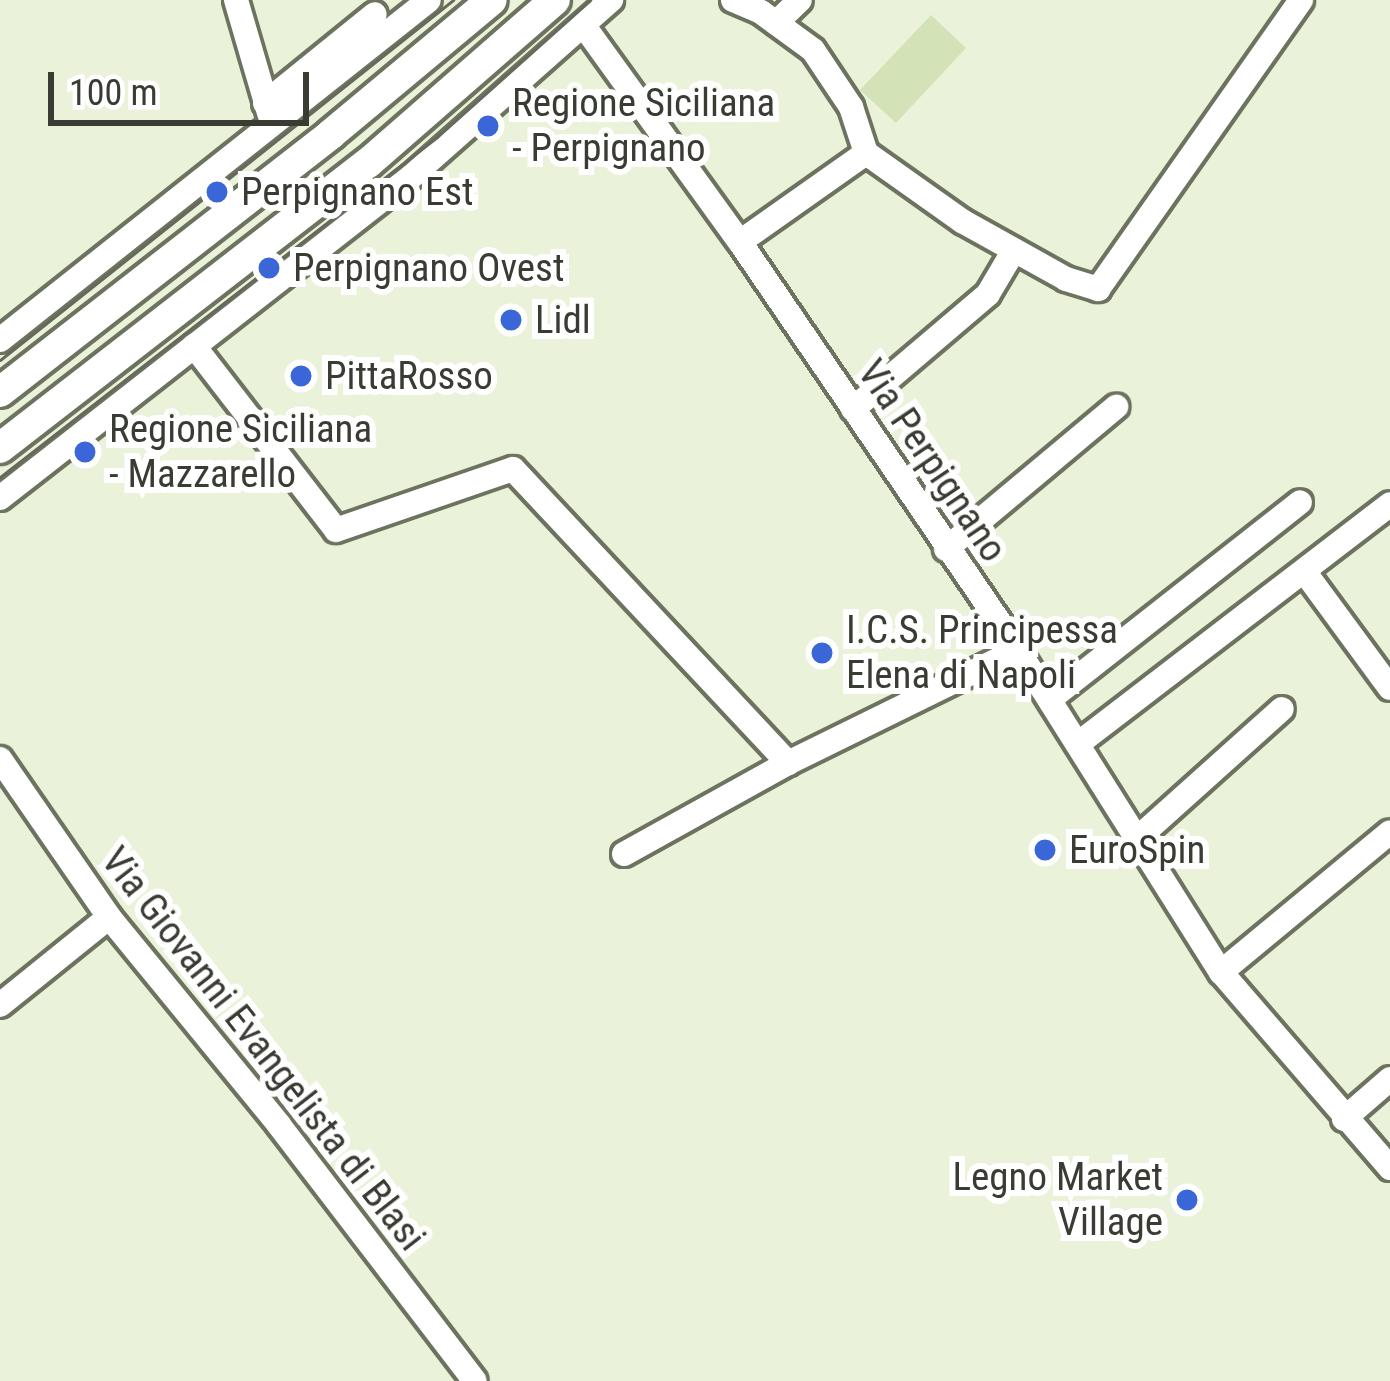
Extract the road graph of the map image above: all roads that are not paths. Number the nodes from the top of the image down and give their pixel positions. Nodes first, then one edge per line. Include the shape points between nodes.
1 (236, 0) edge
2 (429, 0) edge
3 (492, 0) edge
4 (555, 0) edge
5 (611, 0) edge
6 (733, 0) edge
7 (800, 0) edge
8 (1301, 0) edge
9 (376, 15) edge
10 (776, 23) junction
11 (584, 26) junction
12 (269, 115) junction
13 (866, 153) junction
14 (740, 242) junction
15 (1014, 250) junction
16 (0, 340) edge
17 (194, 346) junction
18 (0, 392) edge
19 (1116, 407) dead end
20 (853, 409) junction
21 (0, 448) edge
22 (0, 498) edge
23 (1300, 502) dead end
24 (1390, 504) edge
25 (946, 549) junction
26 (1304, 571) junction
27 (1018, 650) junction
28 (1390, 688) edge
29 (1050, 699) junction
30 (1282, 709) dead end
31 (1079, 743) junction
32 (0, 759) edge
33 (788, 764) junction
34 (1390, 832) edge
35 (1138, 838) junction
36 (624, 854) dead end
37 (109, 917) junction
38 (1221, 972) junction
39 (0, 1005) edge
40 (1390, 1078) edge
41 (1344, 1119) junction
42 (1390, 1168) edge
43 (475, 1381) edge

1 - 12 street
2 - 9 street
3 - 18 main road
4 - 21 main road via 368,163
5 - 11 street
6 - 10 street
7 - 10 street
8 - 15 street via 1098,290
9 - 12 street
10 - 13 street via 813,50 851,107
11 - 14 street, Via Perpignano
11 - 17 street via 412,176
12 - 16 street
13 - 14 street
13 - 15 street
14 - 20 street, Via Perpignano
15 - 20 street via 988,294
17 - 22 street
17 - 33 street via 336,530 513,469
19 - 25 street
20 - 25 street, Via Perpignano
23 - 29 street
24 - 26 street
25 - 27 street, Via Perpignano
26 - 28 street
26 - 31 street
27 - 29 street, Via Perpignano
27 - 33 street
29 - 31 street, Via Perpignano
30 - 35 street
31 - 35 street, Via Perpignano
32 - 37 street, Via Giovanni Evangelista di Blasi
33 - 36 street
34 - 38 street
35 - 38 street, Via Perpignano
37 - 39 street
37 - 43 street, Via Giovanni Evangelista di Blasi
38 - 41 street, Via Perpignano
40 - 41 street
41 - 42 street, Via Perpignano

